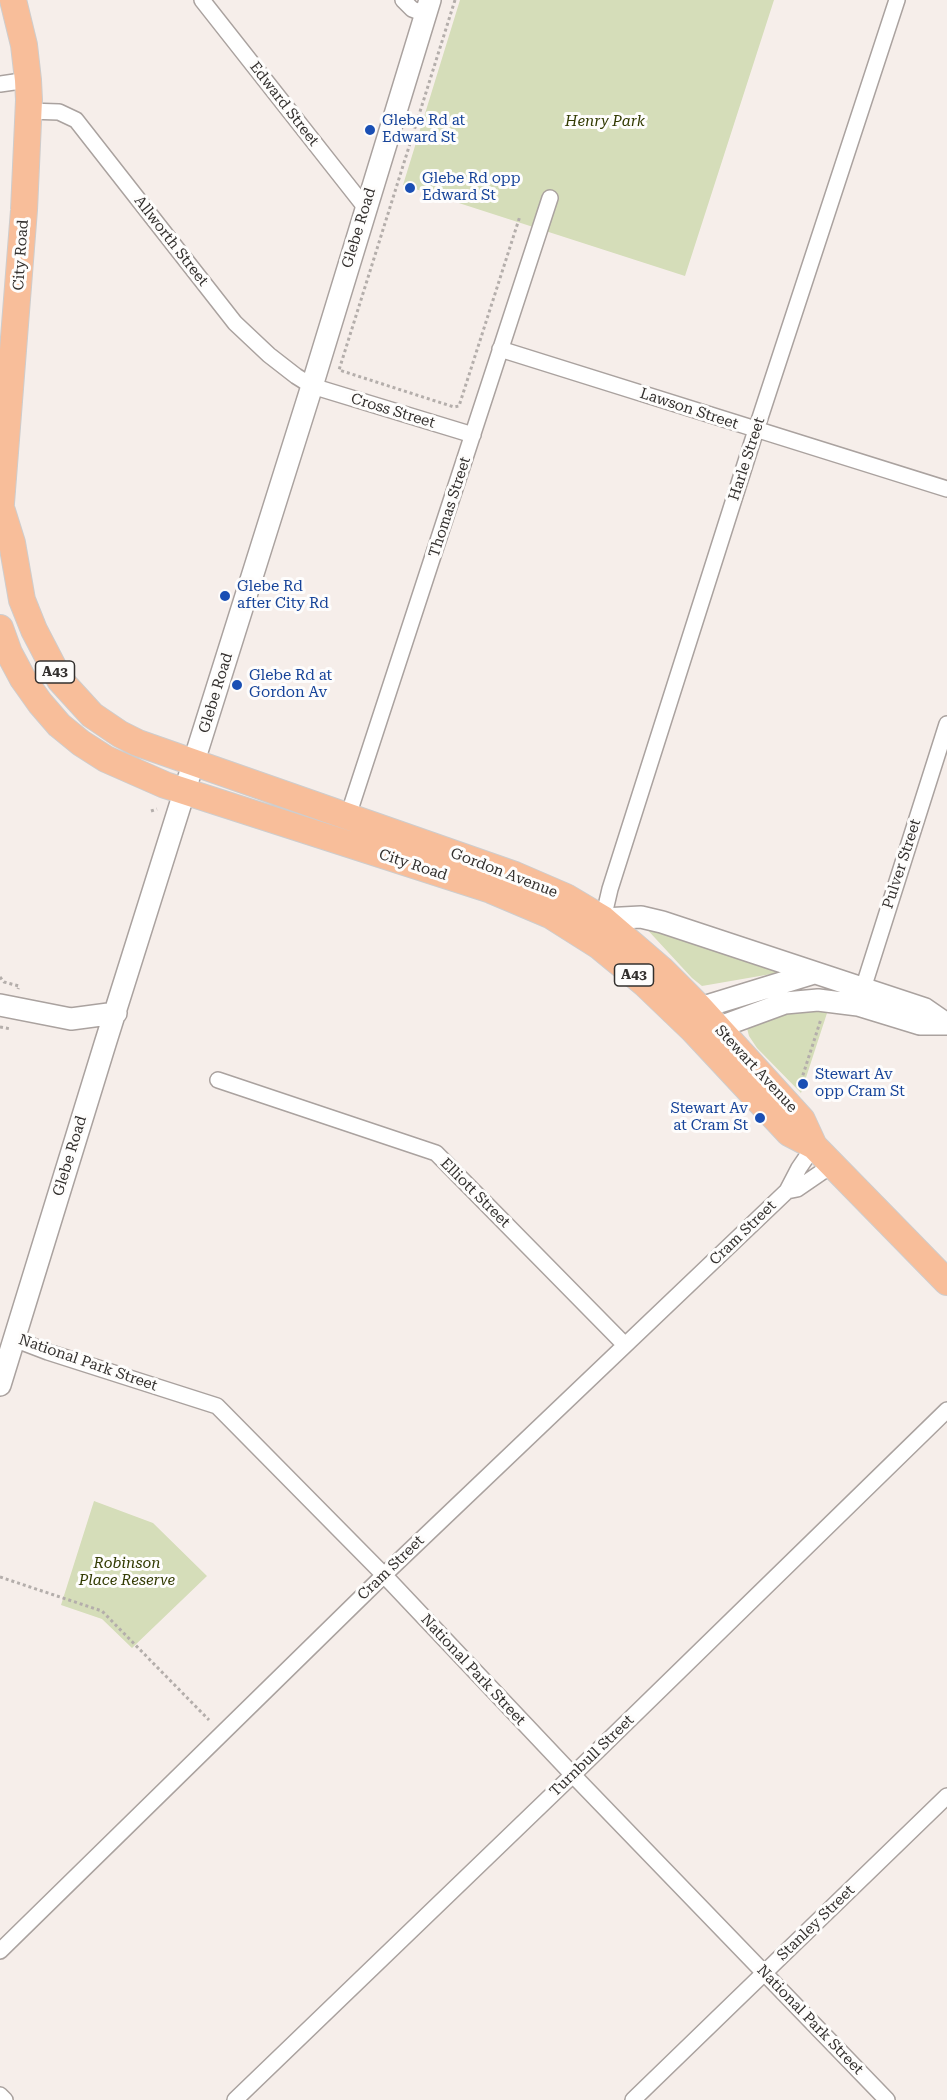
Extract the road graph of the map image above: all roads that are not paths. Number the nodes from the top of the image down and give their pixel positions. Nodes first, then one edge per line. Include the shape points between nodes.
1 (14, 0) edge
2 (202, 0) edge
3 (403, 0) edge
4 (897, 0) edge
5 (428, 7) edge
6 (28, 80) junction
7 (0, 84) edge
8 (28, 111) junction
9 (550, 198) dead end
10 (365, 207) junction
11 (500, 349) junction
12 (312, 386) junction
13 (756, 430) junction
14 (473, 435) junction
15 (947, 489) edge
16 (1, 513) edge
17 (0, 628) edge
18 (947, 724) edge
19 (194, 762) junction
20 (185, 791) junction
21 (348, 816) junction
22 (603, 919) junction
23 (814, 973) junction
24 (861, 996) junction
25 (0, 1005) edge
26 (116, 1013) junction
27 (703, 1022) junction
28 (946, 1024) edge
29 (218, 1080) dead end
30 (814, 1146) junction
31 (832, 1165) junction
32 (788, 1191) junction
33 (947, 1282) edge
34 (7, 1336) edge
35 (625, 1345) junction
36 (0, 1385) edge
37 (947, 1410) edge
38 (384, 1575) junction
39 (573, 1776) junction
40 (947, 1796) edge
41 (0, 1951) edge
42 (765, 1972) junction
43 (0, 2095) edge
44 (5, 2100) edge
45 (235, 2100) edge
46 (633, 2100) edge
47 (887, 2100) edge

1 - 6 highway, City Road / A43
2 - 10 street, Edward Street
3 - 5 street via 412,9
4 - 13 street, Harle Street
5 - 10 main road, Glebe Road
6 - 7 street
6 - 8 highway, City Road / A43
8 - 12 street, Allworth Street via 59,112 76,120 235,323 269,355
8 - 16 highway, City Road / A43
9 - 11 street, Thomas Street
10 - 12 main road, Glebe Road
11 - 13 street, Lawson Street
11 - 14 street, Thomas Street
12 - 14 street, Cross Street
12 - 19 main road, Glebe Road
13 - 15 street, Lawson Street
13 - 22 street, Harle Street
14 - 21 street, Thomas Street
16 - 19 highway, City Road / A43 via 12,543 22,600 60,680 92,715 120,735
17 - 20 highway, City Road / A43 via 23,679 59,725 106,759
18 - 24 street, Pulver Street
19 - 20 main road, Glebe Road
19 - 21 highway, Gordon Avenue / A43
20 - 26 main road, Glebe Road
20 - 27 highway, City Road / A43 via 521,902 599,946 645,984
21 - 22 highway, Gordon Avenue / A43 via 515,875 566,897
22 - 23 main road via 641,917 662,922
22 - 27 highway, Stewart Avenue / A43 via 661,969
23 - 24 main road
23 - 27 main road
24 - 27 main road via 785,1003
24 - 28 main road via 920,1024
25 - 26 main road via 71,1019
26 - 34 main road, Glebe Road
27 - 30 highway, Stewart Avenue / A43 via 802,1120
29 - 35 street, Elliott Street via 436,1153
30 - 31 highway, Stewart Avenue / A43
30 - 32 street, Cram Street
31 - 32 street, Cram Street
31 - 33 highway, Stewart Avenue / A43
32 - 35 street, Cram Street
34 - 36 main road, Glebe Road
34 - 38 street, National Park Street via 217,1406
35 - 38 street, Cram Street
37 - 39 street, Turnbull Street
38 - 39 street, National Park Street
38 - 41 street, Cram Street
39 - 42 street, National Park Street
39 - 45 street, Turnbull Street
40 - 42 street, Stanley Street
42 - 46 street, Stanley Street
42 - 47 street, National Park Street
43 - 44 street

